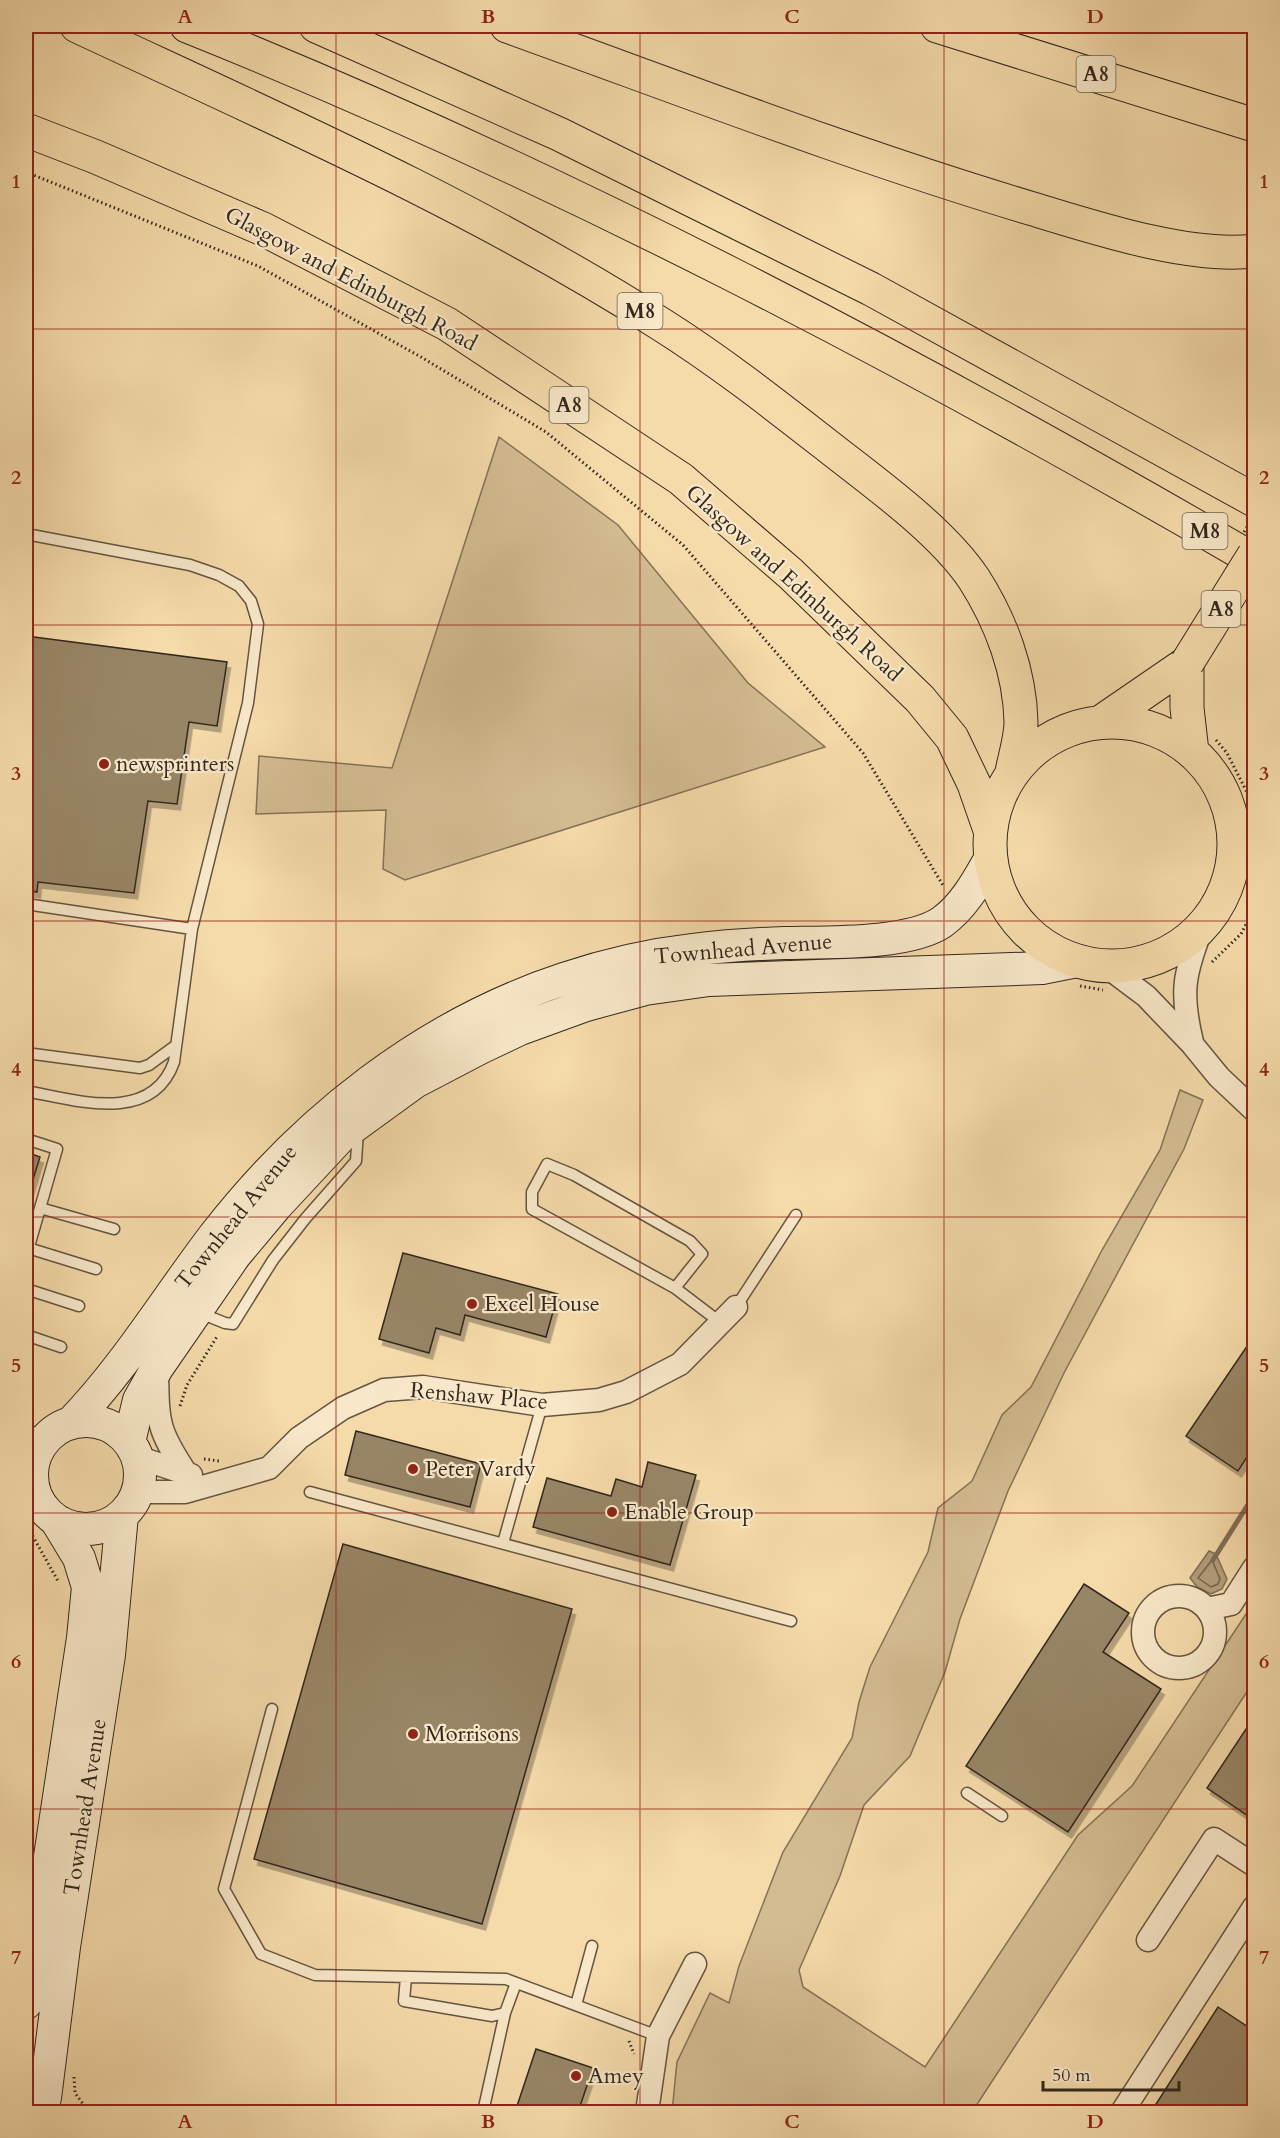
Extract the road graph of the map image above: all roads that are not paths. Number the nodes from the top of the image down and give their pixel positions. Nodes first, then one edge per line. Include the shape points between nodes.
1 (77, 26) edge
2 (187, 26) edge
3 (316, 26) edge
4 (507, 26) edge
5 (937, 26) edge
6 (1254, 125) edge
7 (26, 130) edge
8 (1254, 251) edge
9 (1254, 500) edge
10 (26, 534) edge
11 (1254, 555) edge
12 (1254, 560) edge
13 (1187, 663) junction
14 (1101, 722) junction
15 (1192, 752) junction
16 (1012, 772) junction
17 (990, 845) junction
18 (1244, 849) edge
19 (26, 904) edge
20 (1202, 927) junction
21 (192, 929) junction
22 (1092, 964) junction
23 (1192, 1044) junction
24 (175, 1046) junction
25 (26, 1053) edge
26 (26, 1091) edge
27 (1254, 1110) edge
28 (26, 1139) edge
29 (40, 1208) junction
30 (796, 1215) dead end
31 (114, 1229) dead end
32 (27, 1253) edge
33 (96, 1269) dead end
34 (675, 1288) junction
35 (26, 1289) edge
36 (79, 1306) dead end
37 (728, 1315) junction
38 (26, 1335) edge
39 (62, 1347) dead end
40 (157, 1368) junction
41 (542, 1406) junction
42 (48, 1433) edge
43 (133, 1449) junction
44 (186, 1473) junction
45 (215, 1483) junction
46 (30, 1488) edge
47 (310, 1492) dead end
48 (130, 1504) junction
49 (56, 1520) junction
50 (503, 1543) junction
51 (1254, 1568) edge
52 (1208, 1609) dead end
53 (791, 1621) dead end
54 (272, 1709) dead end
55 (967, 1793) dead end
56 (1002, 1816) dead end
57 (1254, 1865) edge
58 (1254, 1907) edge
59 (1148, 1940) dead end
60 (592, 1946) dead end
61 (695, 1964) dead end
62 (406, 1977) junction
63 (516, 1983) junction
64 (26, 2003) edge
65 (576, 2005) junction
66 (505, 2013) junction
67 (658, 2036) junction
68 (43, 2100) edge
69 (483, 2112) edge
70 (647, 2112) edge
71 (1122, 2112) edge

1 - 16 highway, M8 via 341,149 557,262 661,324 764,396 855,467 936,536 973,578 1002,630 1017,687 1021,724
2 - 12 highway, M8 via 254,52 556,188 862,339
3 - 9 highway, M8 via 559,134 871,289
4 - 8 highway via 950,184 1084,224 1172,245
5 - 6 highway, A8
7 - 17 highway, Glasgow and Edinburgh Road / A8 via 263,229 447,324 681,479 792,574 920,699 952,738 974,784
10 - 21 lane via 190,566 239,586 251,601 258,624 248,703
11 - 13 highway, A8, bridge
13 - 14 highway, A8
13 - 15 highway
14 - 15 highway via 1150,727
14 - 16 highway via 1051,738
15 - 18 highway via 1208,768 1225,799 1234,833
16 - 17 highway via 1002,790
17 - 22 highway, Glasgow and Edinburgh Road via 1000,893 1019,923 1035,940 1055,952
17 - 42 street, Townhead Avenue via 963,903 940,923 920,932 883,939 693,950 636,958 564,979 496,1005 428,1042 304,1134 214,1237 120,1367
18 - 20 highway via 1224,894
19 - 21 lane
20 - 22 highway via 1159,957 1133,964
20 - 23 street via 1187,965 1183,991
21 - 24 lane
22 - 23 street via 1146,996
22 - 40 street, Townhead Avenue via 709,980 645,989 520,1029 416,1083 342,1135 235,1254
23 - 27 street
24 - 25 lane via 140,1068
24 - 26 lane via 174,1062 165,1082 132,1101 101,1104
28 - 29 lane via 57,1149
29 - 31 lane
29 - 32 lane
30 - 37 lane, Renshaw Place
32 - 33 lane
34 - 34 lane via 532,1209 532,1192 547,1164 574,1174 690,1241 702,1254
34 - 37 lane
35 - 36 lane
37 - 41 street, Renshaw Place via 680,1364 626,1392 598,1400
38 - 39 lane
40 - 43 street, Townhead Avenue via 139,1400
40 - 44 street via 158,1422 164,1440
41 - 45 street, Renshaw Place via 423,1387 384,1390 343,1408 299,1438 269,1468
41 - 50 lane
42 - 43 street via 87,1421 103,1424 117,1431
42 - 46 street via 33,1463
43 - 44 street
43 - 48 street via 140,1474
44 - 45 street
45 - 48 street, Renshaw Place
46 - 49 street
47 - 50 lane
48 - 49 street via 107,1525 90,1529
48 - 68 street, Townhead Avenue
49 - 64 street, Townhead Avenue via 79,1558 88,1587
50 - 53 lane
51 - 52 street via 1231,1604
54 - 62 lane via 224,1889 261,1954 315,1975
55 - 56 lane
57 - 59 street via 1214,1839
58 - 71 street
60 - 65 lane
61 - 67 street
62 - 63 lane via 506,1979
62 - 66 lane via 404,2001 492,2016
63 - 65 lane
63 - 66 lane
65 - 67 lane
66 - 69 lane
67 - 70 street

